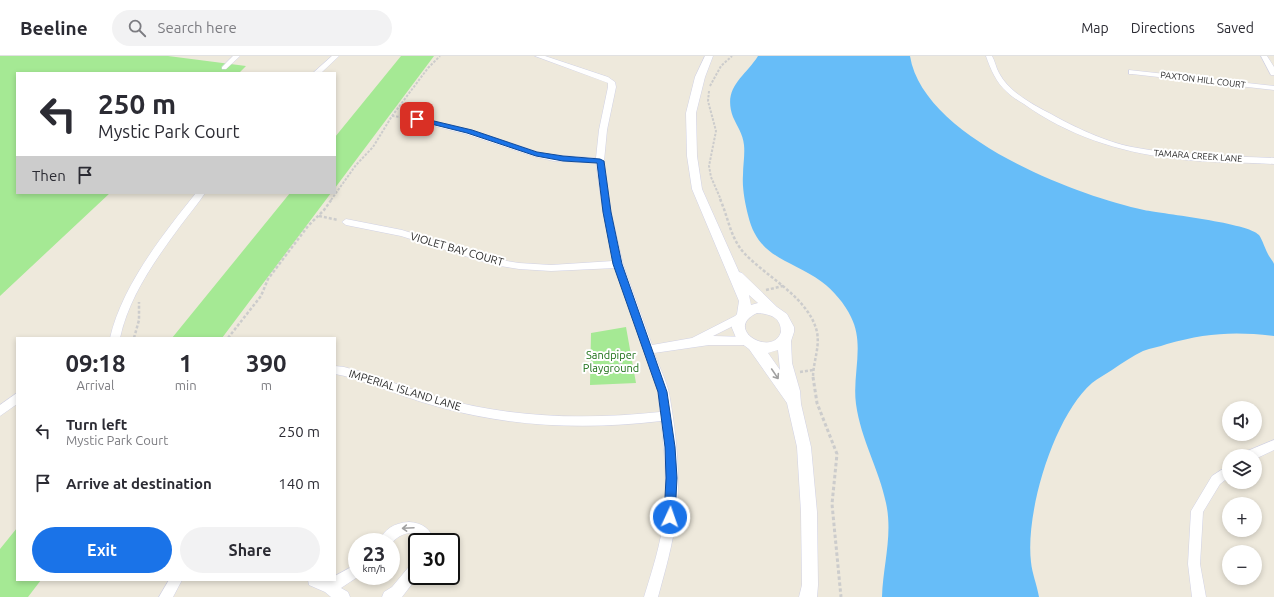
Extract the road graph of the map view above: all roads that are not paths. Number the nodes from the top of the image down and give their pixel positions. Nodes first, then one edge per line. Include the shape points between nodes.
1 (237, 56) edge
2 (336, 56) edge
3 (540, 56) edge
4 (709, 56) edge
5 (990, 56) edge
6 (1264, 56) edge
7 (224, 68) dead end
8 (318, 72) edge
9 (1132, 72) dead end
10 (1274, 73) edge
11 (1274, 88) edge
12 (417, 119) road end
13 (600, 161) junction
14 (1274, 161) edge
15 (200, 194) edge
16 (346, 222) road end
17 (618, 264) junction
18 (735, 273) junction
19 (774, 311) junction
20 (741, 316) junction
21 (115, 337) edge
22 (696, 341) junction
23 (784, 341) junction
24 (750, 343) junction
25 (648, 350) junction
26 (336, 370) edge
27 (16, 399) edge
28 (794, 404) junction
29 (0, 411) edge
30 (667, 416) junction
31 (1274, 445) edge
32 (1262, 450) edge
33 (1222, 475) edge
34 (392, 533) edge
35 (425, 533) edge
36 (348, 576) edge
37 (408, 578) edge
38 (175, 581) edge
39 (316, 581) edge
40 (330, 587) junction
41 (166, 597) edge
42 (343, 597) edge
43 (390, 597) edge
44 (651, 597) edge
45 (808, 597) edge
46 (1199, 597) edge

1 - 7 street
2 - 8 street
3 - 13 street via 611,82
4 - 18 street via 700,77 691,113 692,156 697,190
5 - 14 street, TAMARA CREEK LANE via 996,74 1010,91 1068,127 1097,138 1129,149 1172,156
6 - 10 street
9 - 11 street, PAXTON HILL COURT
12 - 13 street via 469,132 536,154
13 - 17 street
15 - 21 street via 134,288 123,311
16 - 17 street, VIOLET BAY COURT via 402,233 494,262 519,266 551,268
17 - 25 street
18 - 19 street
18 - 20 street via 745,301
19 - 20 street via 756,308
19 - 23 street via 786,321 788,335
20 - 22 street
20 - 24 street via 737,324 738,330
22 - 24 street via 723,339
22 - 25 street
23 - 24 street via 770,347
23 - 28 street via 785,363 793,390
24 -> 28 street via 776,375
25 - 30 street via 663,392
26 - 30 street, IMPERIAL ISLAND LANE via 437,402 501,416 577,422 638,420
27 - 29 street
28 - 45 street via 804,447 808,505
30 - 44 street via 672,478 670,517
31 - 32 street
33 - 46 street via 1216,480 1197,511 1194,564
35 -> 34 street via 415,528 404,528
36 - 40 street
37 - 43 street
38 - 41 street
39 - 40 street
40 - 42 street

